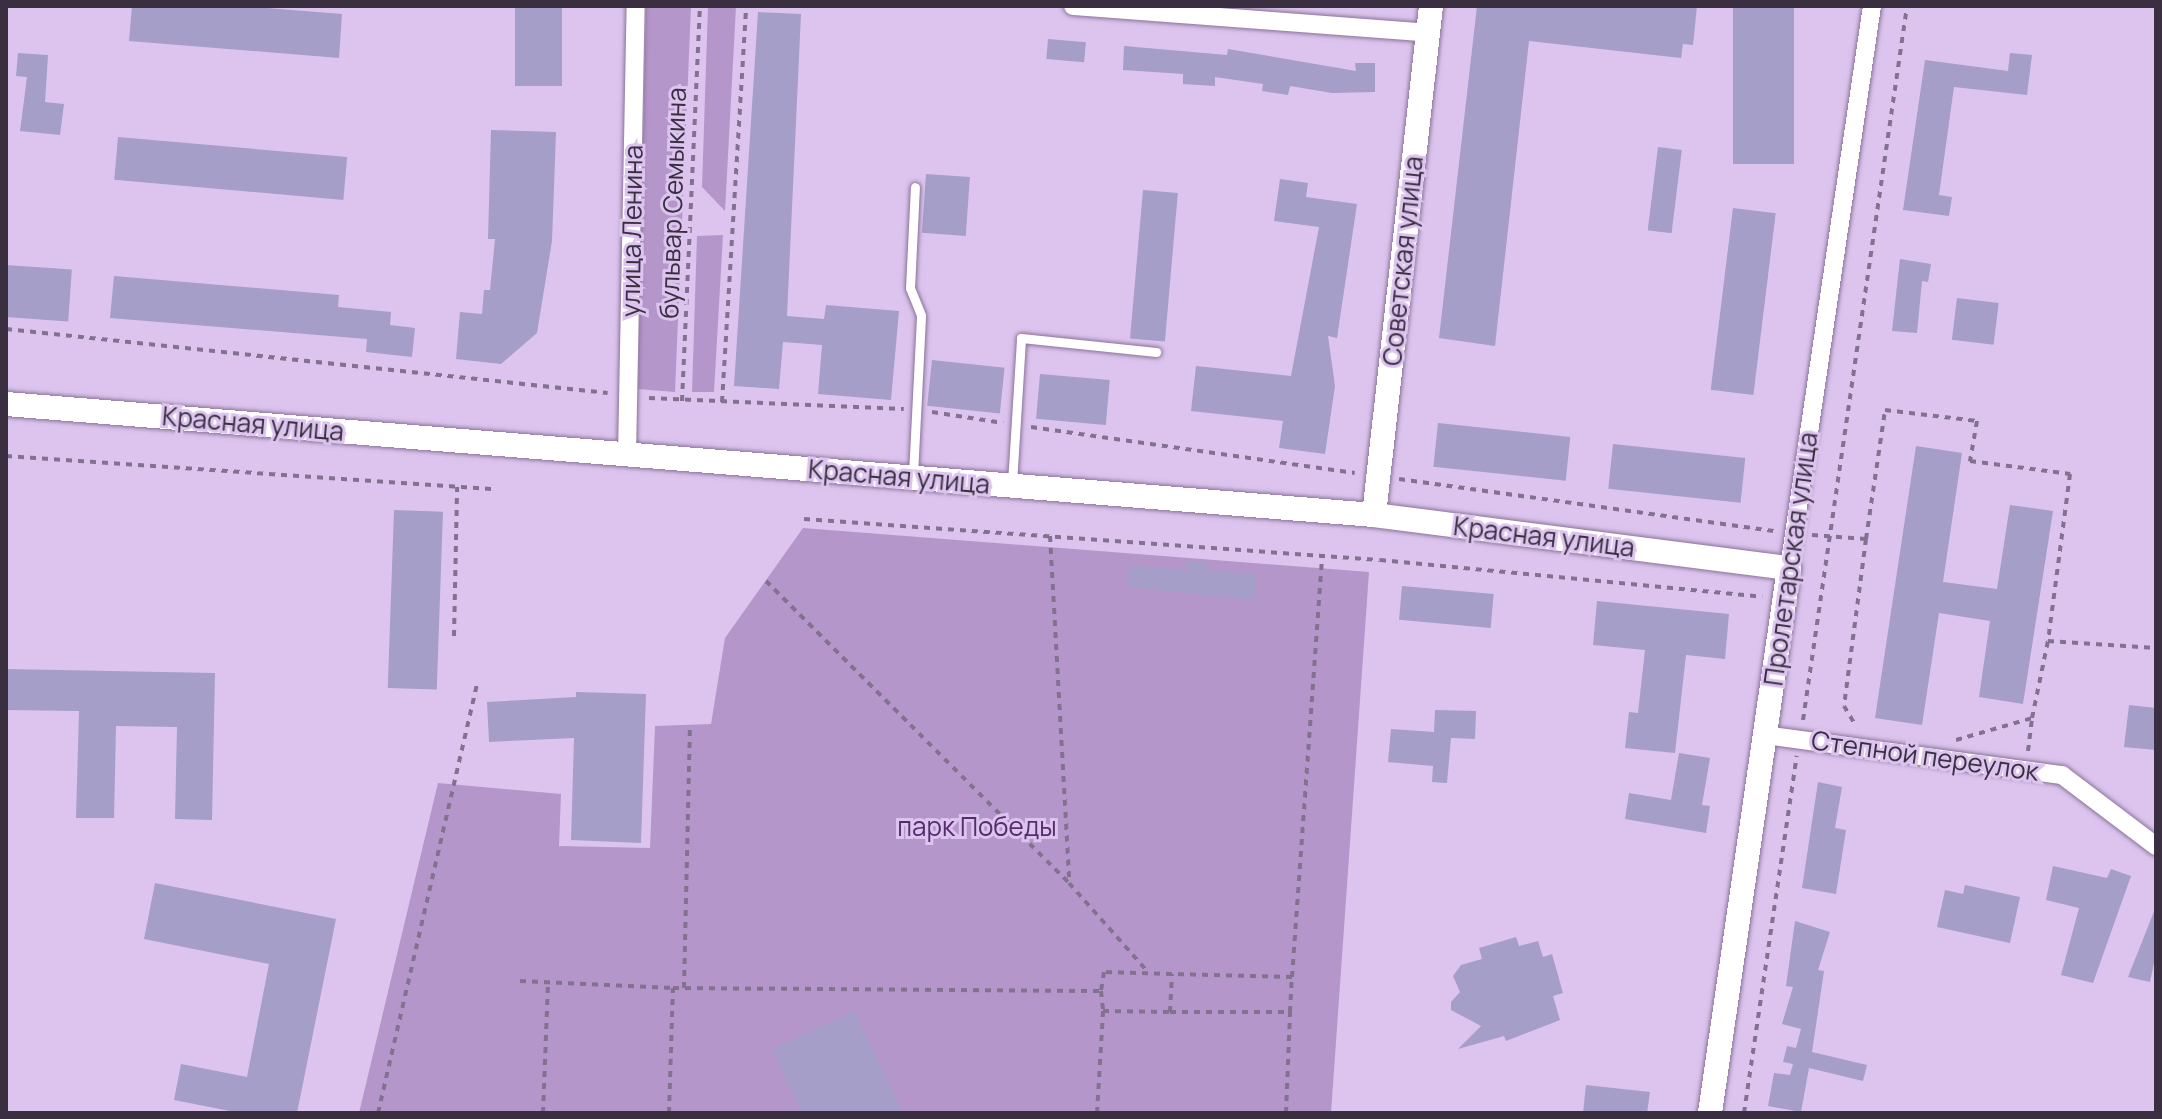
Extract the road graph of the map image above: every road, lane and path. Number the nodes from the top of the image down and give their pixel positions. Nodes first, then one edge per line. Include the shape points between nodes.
1 (636, 6) edge
2 (700, 6) edge
3 (746, 6) edge
4 (1073, 6) edge
5 (1431, 6) edge
6 (1872, 6) edge
7 (1907, 6) edge
8 (1428, 33) junction
9 (915, 187) dead end
10 (6, 329) edge
11 (1156, 352) dead end
12 (628, 395) junction
13 (682, 401) junction
14 (722, 402) junction
15 (6, 404) edge
16 (914, 410) junction
17 (1014, 425) junction
18 (627, 455) junction
19 (6, 456) edge
20 (1378, 476) junction
21 (912, 478) junction
22 (457, 486) junction
23 (1012, 486) junction
24 (495, 489) dead end
25 (1374, 515) junction
26 (804, 519) dead end
27 (1794, 534) junction
28 (1050, 536) junction
29 (1828, 537) junction
30 (1866, 539) junction
31 (1322, 556) junction
32 (1789, 568) junction
33 (766, 581) dead end
34 (1785, 600) junction
35 (454, 636) dead end
36 (2048, 641) junction
37 (2156, 648) edge
38 (478, 681) dead end
39 (2032, 718) junction
40 (690, 725) dead end
41 (1765, 735) junction
42 (1800, 740) junction
43 (1950, 742) dead end
44 (1870, 749) junction
45 (2026, 770) junction
46 (2156, 846) edge
47 (1069, 883) junction
48 (1149, 973) junction
49 (1172, 974) junction
50 (1292, 977) junction
51 (520, 981) dead end
52 (548, 982) junction
53 (673, 988) junction
54 (684, 988) junction
55 (1101, 991) junction
56 (1103, 1011) junction
57 (1170, 1012) junction
58 (1290, 1012) junction
59 (378, 1113) edge
60 (543, 1113) edge
61 (669, 1113) edge
62 (1097, 1113) edge
63 (1286, 1113) edge
64 (1710, 1113) edge
65 (1744, 1113) edge

1 - 12 street, улица Ленина
2 - 13 path, бульвар Семыкина
3 - 14 path
4 - 8 street
5 - 8 street, Советская улица
6 - 27 street, Пролетарская улица
7 - 29 path
8 - 20 street, Советская улица
9 - 16 lane via 910,288 921,315
10 - 12 path
11 - 17 lane via 1021,338
12 - 13 path
12 - 18 street, улица Ленина
13 - 14 path
14 - 16 path
15 - 18 street, Красная улица
16 - 17 path
16 - 21 lane
17 - 20 path
17 - 23 lane
18 - 21 street, Красная улица
19 - 22 path
20 - 25 street, Советская улица
20 - 27 path
21 - 23 street, Красная улица
22 - 24 path
22 - 35 path
23 - 25 street, Красная улица
25 - 32 street, Красная улица
26 - 28 path
27 - 32 street, Пролетарская улица
28 - 31 path
28 - 47 path
29 - 30 path
29 - 42 path
30 - 36 path via 1885,410 1977,421 1970,461 2070,474
30 - 44 path via 1844,706
31 - 34 path
31 - 50 path
32 - 34 street, Пролетарская улица
33 - 47 path
34 - 41 street, Пролетарская улица
36 - 37 path
36 - 39 path
38 - 59 path
39 - 43 path
39 - 45 path
40 - 54 path
41 - 42 street, Степной переулок
41 - 64 street, Пролетарская улица
42 - 44 street, Степной переулок
42 - 65 path
44 - 45 street, Степной переулок
45 - 46 street, Степной переулок via 2062,775
47 - 48 path
48 - 49 path
48 - 55 path via 1104,972
49 - 50 path
49 - 57 path
50 - 58 path
51 - 52 path
52 - 53 path
52 - 60 path
53 - 54 path
53 - 61 path
54 - 55 path
55 - 56 path
56 - 57 path
56 - 62 path
57 - 58 path
58 - 63 path

